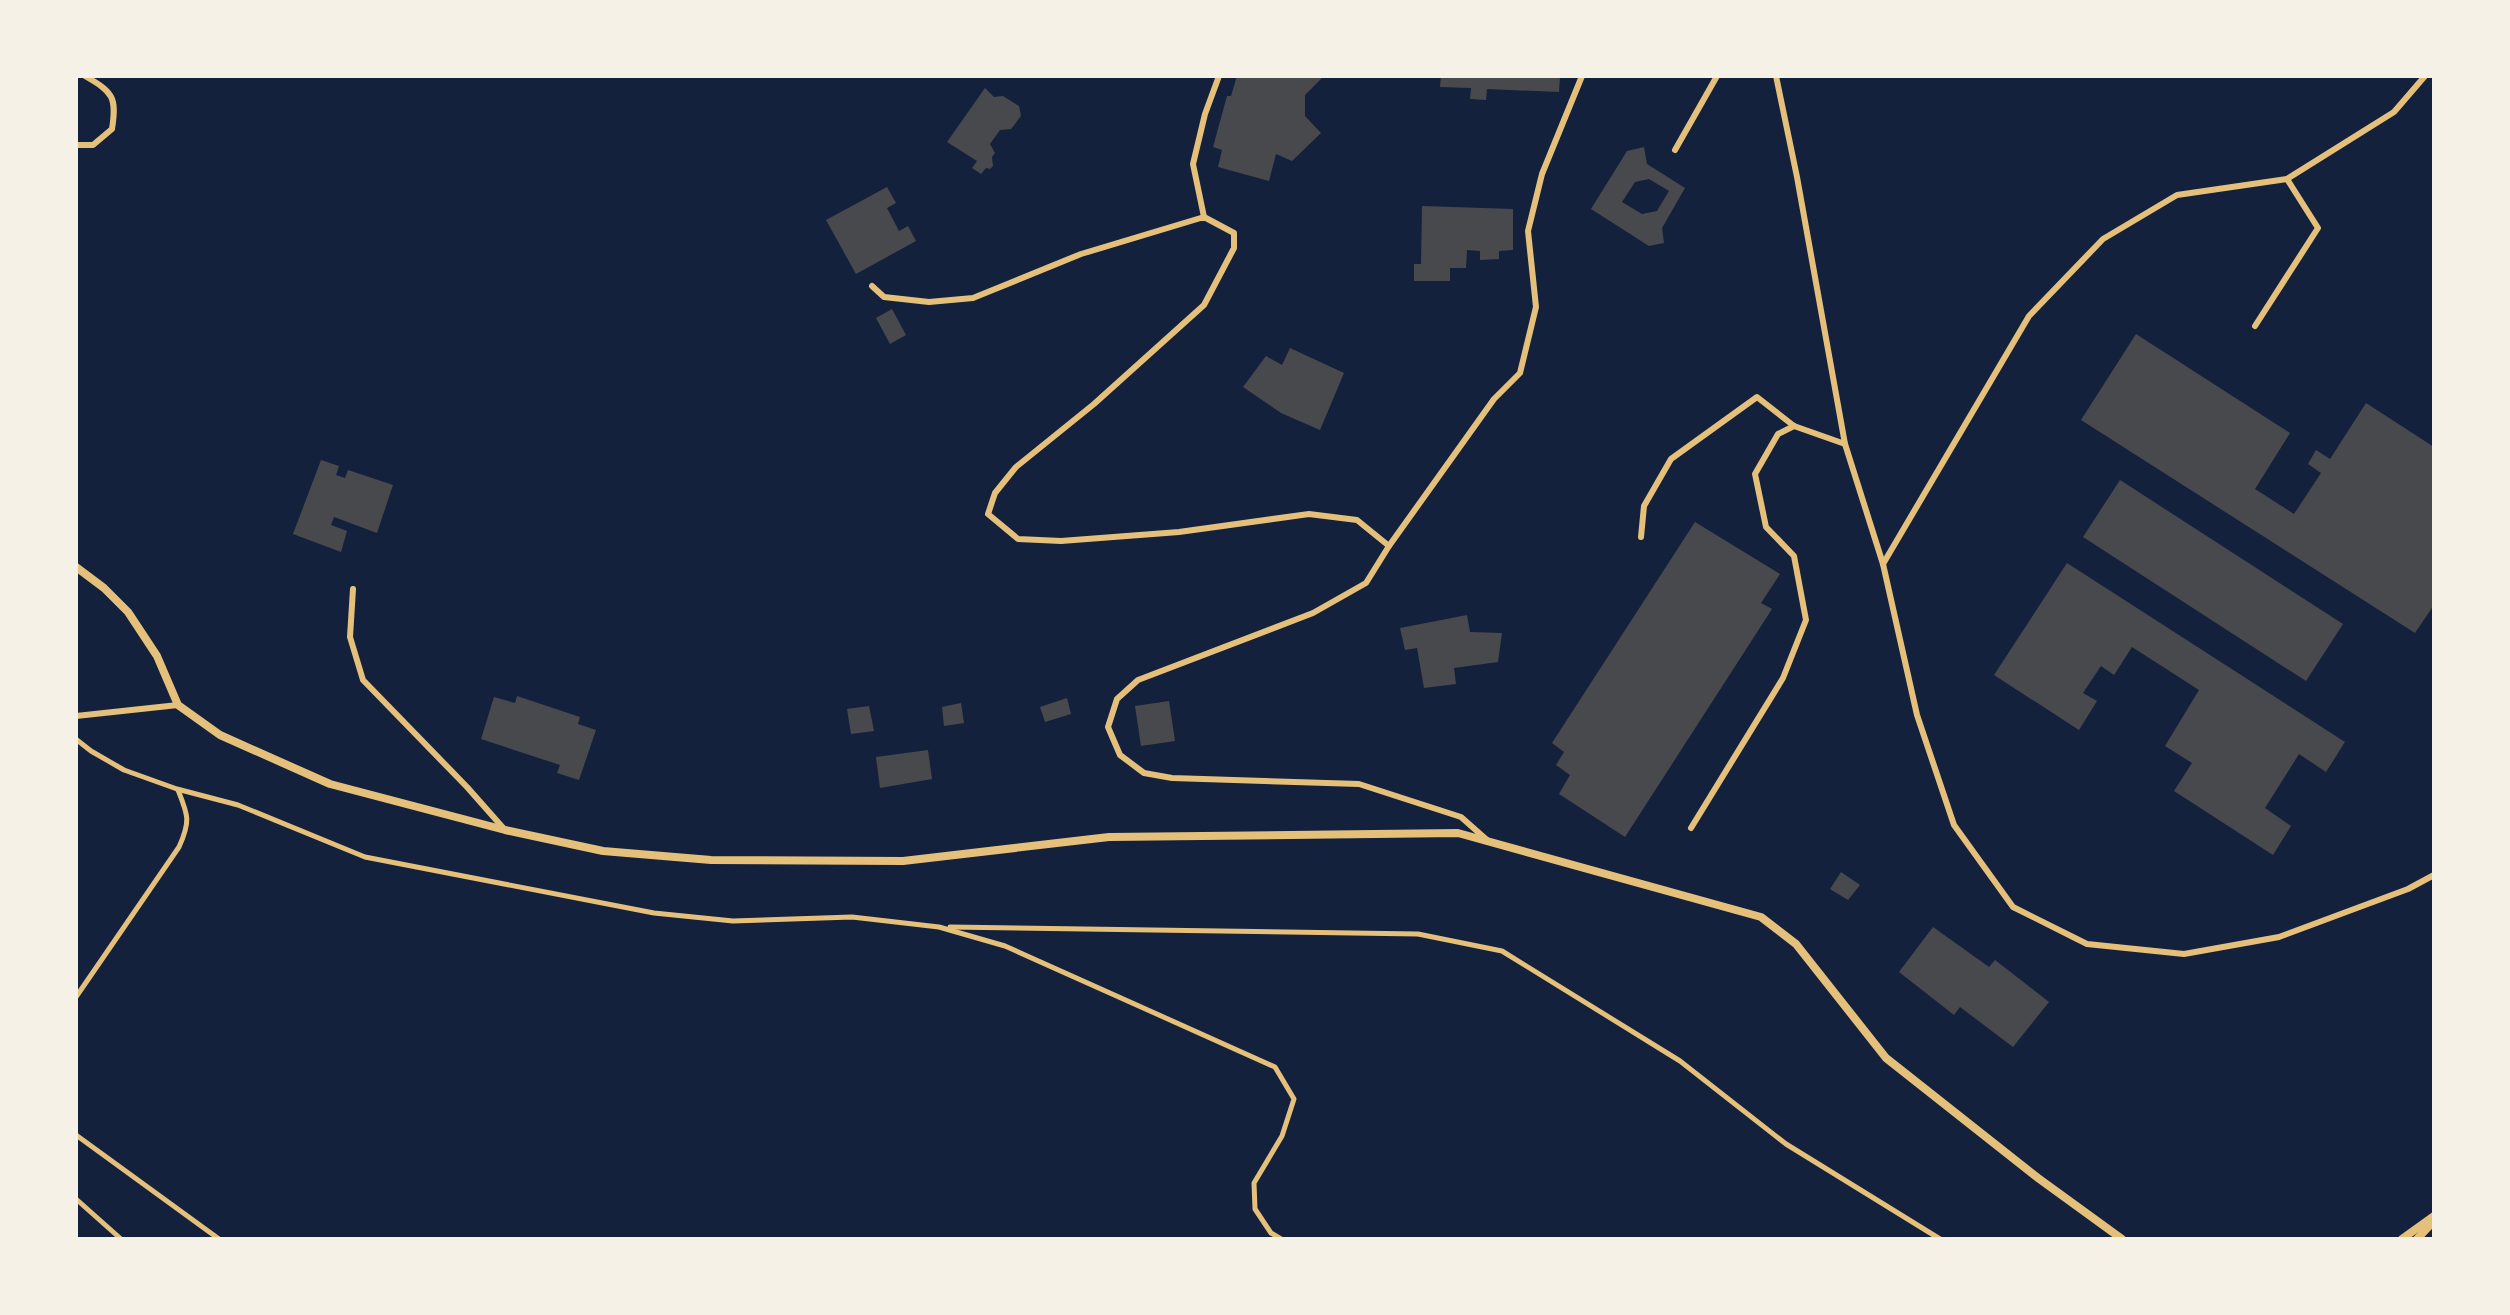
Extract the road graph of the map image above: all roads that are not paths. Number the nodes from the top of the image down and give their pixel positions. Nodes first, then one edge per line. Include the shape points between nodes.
1 (85, 76) edge
2 (1219, 76) edge
3 (1582, 76) edge
4 (1717, 76) edge
5 (1776, 76) edge
6 (2425, 76) edge
7 (76, 145) edge
8 (1675, 150) dead end
9 (2287, 179) junction
10 (1204, 217) junction
11 (872, 286) dead end
12 (2255, 326) dead end
13 (1794, 426) junction
14 (1845, 444) junction
15 (1641, 537) dead end
16 (1389, 546) junction
17 (1883, 564) junction
18 (76, 567) edge
19 (353, 589) dead end
20 (178, 705) junction
21 (76, 716) edge
22 (1691, 828) dead end
23 (505, 830) junction
24 (1487, 840) junction
25 (2434, 875) edge
26 (2434, 1218) edge
27 (2122, 1239) edge
28 (2402, 1239) edge
29 (2417, 1239) edge

1 - 7 lane via 107,88 116,106 112,129 93,145
2 - 10 lane via 1193,164
3 - 16 lane via 1542,174 1528,231 1536,307 1520,373 1494,399
4 - 8 lane
5 - 14 lane
6 - 9 lane via 2394,112
9 - 12 lane via 2318,228
9 - 17 lane via 2177,195 2103,239 2029,316
10 - 11 lane via 1081,254 973,298 929,302 884,297
10 - 16 lane via 1234,233 1234,248 1204,305 1016,467 995,493 988,514 1018,539 1061,541 1309,514 1357,520
13 - 14 lane
13 - 15 lane via 1757,397 1671,459 1644,506
13 - 22 lane via 1778,434 1755,474 1766,527 1794,556 1806,620 1783,678
14 - 17 lane
16 - 24 lane via 1366,583 1313,613 1138,680 1117,699 1108,727 1120,755 1144,773 1359,784 1461,817
17 - 25 lane via 1917,715 1954,825 2013,907 2087,944 2184,954 2279,937
18 - 20 street via 128,612 157,656
19 - 23 lane via 350,637 363,680
20 - 21 lane
20 - 23 street via 220,735 330,784
23 - 24 street via 603,851 711,860 903,861 1109,837 1458,833
24 - 27 street via 1761,917 1796,944 1886,1058
26 - 28 street
26 - 29 street

